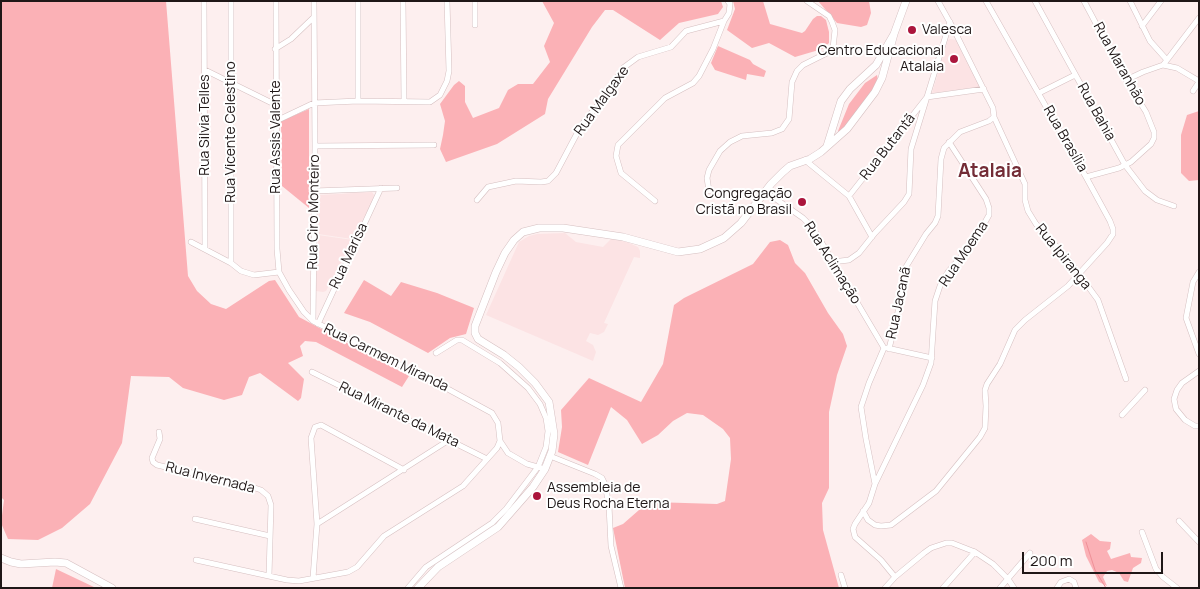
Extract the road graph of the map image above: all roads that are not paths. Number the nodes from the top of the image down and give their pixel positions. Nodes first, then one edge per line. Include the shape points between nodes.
1 (204, 1) edge
2 (231, 1) edge
3 (276, 1) edge
4 (314, 1) edge
5 (358, 1) edge
6 (403, 1) edge
7 (447, 1) edge
8 (475, 1) edge
9 (728, 1) edge
10 (807, 1) edge
11 (906, 1) edge
12 (938, 1) edge
13 (986, 1) edge
14 (1035, 1) edge
15 (1084, 1) edge
16 (1130, 1) edge
17 (1161, 1) edge
18 (314, 17) junction
19 (1199, 18) edge
20 (724, 21) junction
21 (950, 22) junction
22 (475, 25) dead end
23 (1142, 26) junction
24 (894, 34) junction
25 (275, 49) junction
26 (1165, 63) junction
27 (205, 70) junction
28 (871, 72) junction
29 (1076, 75) junction
30 (882, 78) junction
31 (1126, 80) junction
32 (230, 82) junction
33 (1199, 82) edge
34 (984, 89) junction
35 (1193, 91) dead end
36 (1039, 93) junction
37 (927, 97) junction
38 (358, 101) junction
39 (404, 102) junction
40 (314, 103) junction
41 (276, 105) junction
42 (994, 117) junction
43 (276, 121) junction
44 (949, 142) junction
45 (434, 145) dead end
46 (315, 146) junction
47 (826, 148) junction
48 (805, 160) junction
49 (1125, 165) junction
50 (1086, 177) junction
51 (381, 188) junction
52 (397, 188) dead end
53 (314, 191) junction
54 (708, 191) dead end
55 (766, 192) junction
56 (849, 196) junction
57 (477, 200) dead end
58 (656, 201) dead end
59 (1174, 206) dead end
60 (872, 237) junction
61 (191, 242) dead end
62 (205, 248) junction
63 (832, 262) junction
64 (231, 263) junction
65 (279, 272) junction
66 (1199, 272) edge
67 (1080, 274) junction
68 (316, 323) junction
69 (886, 348) junction
70 (436, 353) dead end
71 (1199, 354) edge
72 (932, 358) junction
73 (1199, 371) edge
74 (312, 372) dead end
75 (1126, 379) dead end
76 (535, 383) junction
77 (528, 388) junction
78 (1145, 390) dead end
79 (1122, 415) dead end
80 (1199, 426) edge
81 (159, 432) dead end
82 (449, 440) junction
83 (500, 441) junction
84 (550, 456) junction
85 (487, 459) junction
86 (541, 468) junction
87 (404, 470) junction
88 (875, 484) junction
89 (863, 511) junction
90 (195, 518) dead end
91 (1179, 522) dead end
92 (317, 524) junction
93 (1142, 532) dead end
94 (270, 536) junction
95 (1199, 542) edge
96 (975, 552) junction
97 (1030, 553) dead end
98 (1, 558) edge
99 (196, 560) dead end
100 (841, 575) dead end
101 (269, 576) junction
102 (894, 577) junction
103 (314, 578) junction
104 (1008, 578) junction
105 (1075, 585) edge
106 (112, 588) edge
107 (408, 588) edge
108 (418, 588) edge
109 (621, 588) edge
110 (845, 588) edge
111 (885, 588) edge
112 (943, 588) edge
113 (1000, 588) edge
114 (1014, 588) edge
115 (1057, 588) edge
116 (1177, 588) edge

1 - 27 street, Rua Silvia Telles
2 - 32 street, Rua Vicente Celestino
3 - 25 street, Rua Assis Valente
4 - 18 street, Rua Ciro Monteiro
5 - 38 street
6 - 39 street
7 - 39 street via 448,71 444,89 430,102
8 - 22 street
9 - 20 street via 729,13
10 - 54 street via 832,22 835,30 833,48 803,64 797,71 792,82 788,119 782,129 742,136 720,151 709,170
11 - 24 street
12 - 21 street, Rua Ipiranga
13 - 36 street, Rua Brasília
14 - 29 street, Rua Bahia
15 - 31 street, Rua Maranhão
16 - 23 street
17 - 23 street
18 - 25 street
18 - 40 street, Rua Ciro Monteiro
19 - 26 street
20 - 57 street, Rua Malgaxe via 686,31 671,47 638,57 623,68 608,93 582,124 556,173 548,181 516,181 488,187
20 - 58 street via 698,76 665,98 618,145 616,156 621,174
21 - 34 street, Rua Ipiranga
21 - 37 street
23 - 26 street
24 - 28 street
24 - 30 street
25 - 41 street, Rua Assis Valente
26 - 31 street
26 - 33 street
27 - 32 street
27 - 62 street, Rua Silvia Telles
28 - 30 street via 879,73
28 - 47 street via 850,89 842,101
29 - 36 street
29 - 49 street, Rua Bahia
30 - 47 street via 847,129
31 - 49 street, Rua Maranhão via 1146,112 1154,138 1138,157
32 - 41 street
32 - 64 street, Rua Vicente Celestino
33 - 35 street
34 - 37 street
34 - 42 street, Rua Ipiranga
36 - 50 street, Rua Brasília
37 - 56 street, Rua Butantã
37 - 60 street via 911,149 908,194
38 - 39 street
38 - 40 street
40 - 43 street
40 - 46 street, Rua Ciro Monteiro
41 - 43 street, Rua Assis Valente
42 - 44 street via 960,132
42 - 67 street, Rua Ipiranga via 1025,184 1028,210 1036,224
43 - 65 street, Rua Assis Valente
44 - 69 street, Rua Jacanã via 941,159 938,216 904,270 904,288
44 - 72 street, Rua Moema via 986,200 989,215 975,240 940,286 935,301
45 - 46 street
46 - 53 street, Rua Ciro Monteiro
47 - 48 street
48 - 55 street via 790,166
48 - 56 street
49 - 50 street
49 - 59 street, Rua Bahia via 1145,191
50 - 67 street, Rua Brasília via 1113,229 1109,241
51 - 52 street
51 - 53 street
51 - 68 street, Rua Marisa
53 - 68 street, Rua Ciro Monteiro
55 - 63 street, Rua Aclimação via 813,228
55 - 76 street via 735,231 693,251 671,251 624,236 563,228 523,232 505,252 475,333
56 - 60 street
60 - 63 street via 850,260
61 - 62 street
62 - 64 street
63 - 69 street, Rua Aclimação
64 - 65 street via 240,271 254,275
65 - 68 street, Rua Carmem Miranda via 304,312
66 - 71 street via 1193,282 1186,318
67 - 75 street, Rua Ipiranga via 1102,308
67 - 89 street, Rua Brasília via 1015,330 985,390 983,430 936,491 891,525 875,525
68 - 83 street, Rua Carmem Miranda via 492,414 498,423
69 - 72 street
69 - 88 street, Rua Jacanã via 868,382 861,407
70 - 77 street via 462,340 500,363
72 - 88 street, Rua Moema via 923,385
73 - 80 street via 1182,383 1174,399 1176,410 1185,420
74 - 82 street, Rua Mirante da Mata
76 - 77 street
76 - 84 street via 550,402 554,434
77 - 86 street via 546,418 548,431
78 - 79 street
81 - 94 street, Rua Invernada via 160,439 152,458 157,465 249,486 268,496 271,505
82 - 85 street, Rua Mirante da Mata
82 - 87 street
83 - 85 street
83 - 86 street, Rua Carmem Miranda via 517,459
84 - 86 street
84 - 109 street via 602,478 609,506 611,546
85 - 103 street via 463,486 384,536 357,567 348,572
86 - 107 street via 492,523 426,567
86 - 108 street via 527,494 498,527 438,567
87 - 92 street
87 - 92 street via 317,425 311,438
88 - 89 street, Rua Moema
89 - 102 street, Rua Moema via 853,529 855,537 881,560
90 - 94 street
91 - 95 street
92 - 103 street
93 - 116 street via 1156,569
94 - 101 street
96 - 102 street via 952,544 941,544
96 - 104 street
96 - 112 street
97 - 104 street
98 - 106 street via 21,564 66,563
99 - 101 street
100 - 110 street
101 - 103 street via 299,581
102 - 111 street
104 - 113 street
104 - 114 street
105 - 115 street via 1069,579

